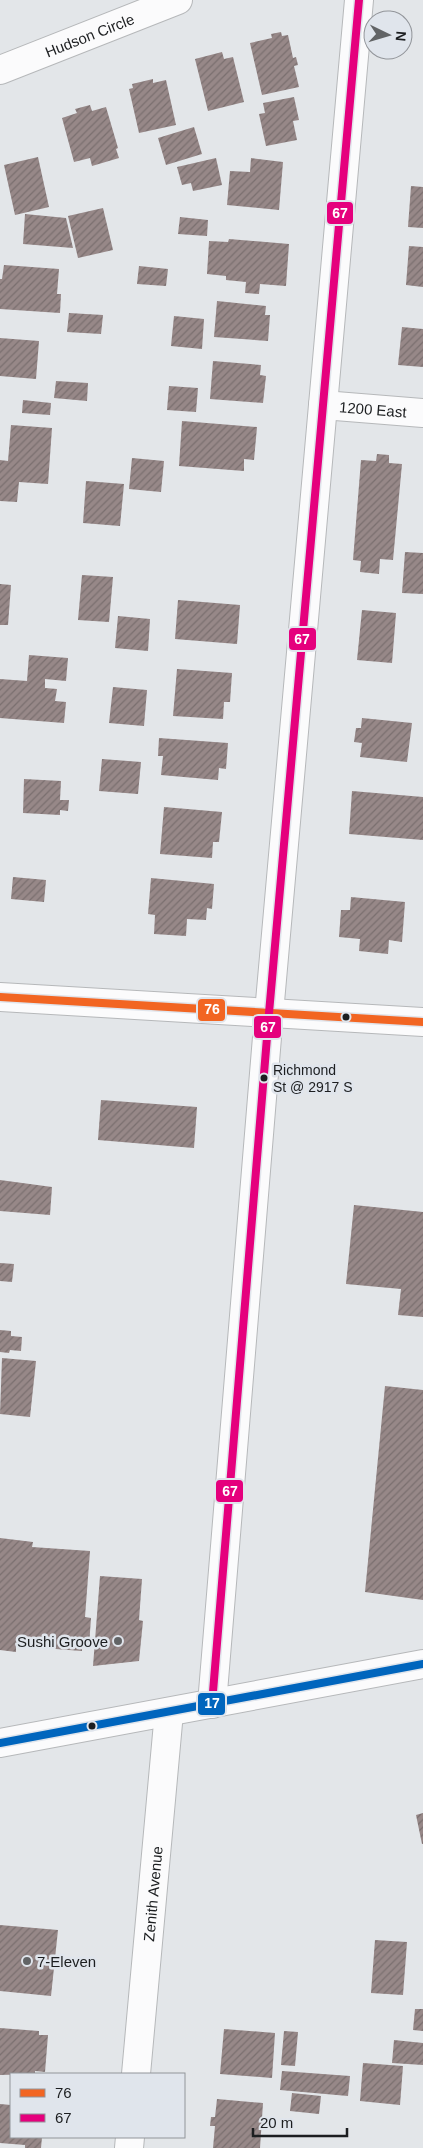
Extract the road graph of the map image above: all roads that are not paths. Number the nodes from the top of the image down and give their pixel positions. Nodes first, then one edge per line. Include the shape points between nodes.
1 (178, 0) edge
2 (359, 0) edge
3 (0, 70) edge
4 (323, 404) junction
5 (423, 413) edge
6 (0, 996) edge
7 (269, 1013) junction
8 (423, 1022) edge
9 (423, 1664) edge
10 (212, 1704) junction
11 (169, 1712) junction
12 (0, 1743) edge
13 (136, 2073) edge

1 - 3 street, Hudson Circle
2 - 4 street
4 - 5 street, 1200 East
4 - 7 street
6 - 7 street
7 - 8 street
7 - 10 street
9 - 10 street
10 - 11 street
11 - 12 street
11 - 13 street, Zenith Avenue

